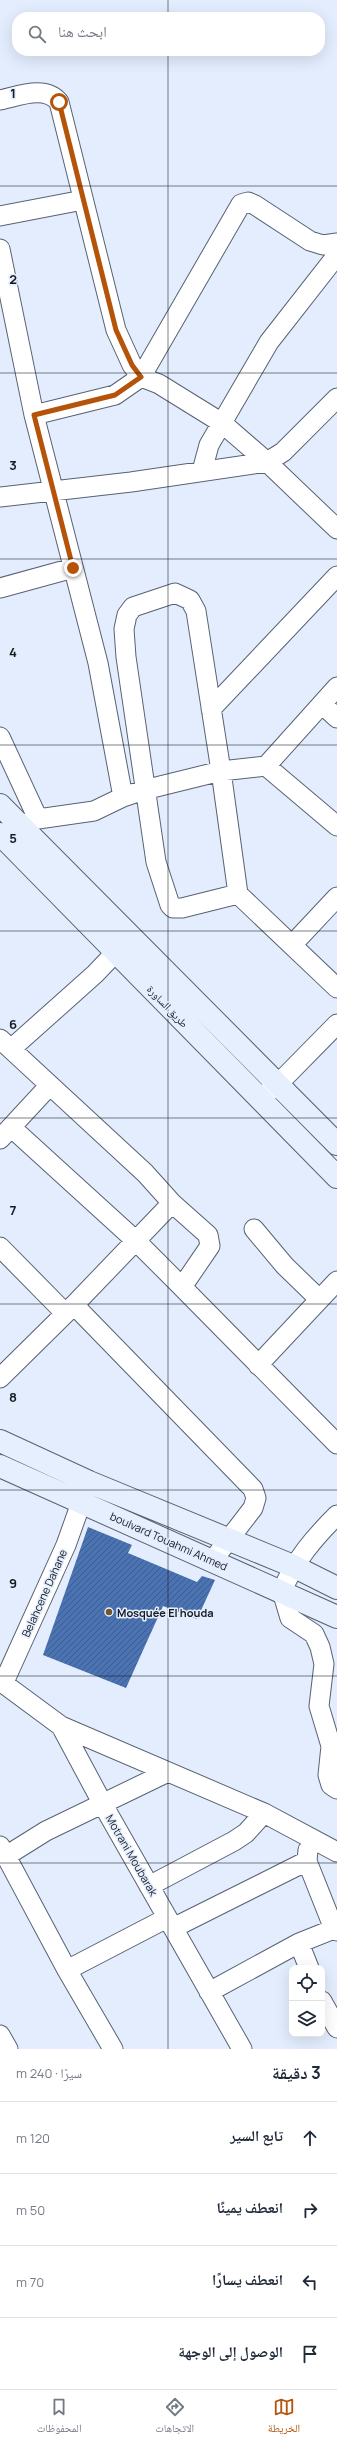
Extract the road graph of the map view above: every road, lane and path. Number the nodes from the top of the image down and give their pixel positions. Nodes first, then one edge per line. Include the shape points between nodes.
1 (0, 100) edge
2 (83, 200) junction
3 (0, 216) edge
4 (337, 243) edge
5 (0, 249) edge
6 (337, 254) edge
7 (5, 300) edge
8 (141, 377) junction
9 (337, 398) edge
10 (34, 415) junction
11 (222, 423) junction
12 (267, 462) junction
13 (202, 471) junction
14 (53, 492) junction
15 (0, 497) edge
16 (337, 529) edge
17 (73, 568) junction
18 (337, 576) edge
19 (0, 588) edge
20 (337, 687) edge
21 (322, 704) junction
22 (211, 710) junction
23 (337, 718) edge
24 (0, 737) edge
25 (266, 766) junction
26 (221, 770) junction
27 (144, 790) junction
28 (123, 797) junction
29 (0, 805) edge
30 (19, 826) edge
31 (337, 826) edge
32 (238, 894) junction
33 (337, 897) edge
34 (292, 945) junction
35 (116, 952) junction
36 (337, 988) edge
37 (337, 1024) edge
38 (6, 1044) edge
39 (50, 1085) junction
40 (277, 1085) junction
41 (259, 1099) junction
42 (6, 1133) edge
43 (337, 1144) edge
44 (337, 1177) edge
45 (172, 1203) junction
46 (254, 1229) dead end
47 (136, 1240) junction
48 (0, 1247) edge
49 (337, 1282) edge
50 (182, 1287) junction
51 (319, 1299) junction
52 (70, 1309) junction
53 (258, 1365) junction
54 (0, 1378) edge
55 (0, 1441) edge
56 (337, 1444) edge
57 (1, 1468) edge
58 (89, 1482) junction
59 (81, 1502) junction
60 (337, 1515) edge
61 (227, 1540) junction
62 (213, 1560) junction
63 (293, 1566) junction
64 (337, 1588) edge
65 (282, 1590) junction
66 (337, 1617) edge
67 (2, 1682) edge
68 (61, 1726) junction
69 (168, 1772) junction
70 (337, 1789) edge
71 (102, 1802) junction
72 (264, 1813) junction
73 (308, 1836) junction
74 (3, 1851) edge
75 (337, 1852) edge
76 (308, 1861) junction
77 (149, 1886) junction
78 (170, 1923) junction
79 (336, 1930) edge
80 (299, 1943) junction
81 (308, 1965) edge
82 (67, 1970) junction
83 (209, 1992) junction
84 (325, 2006) edge
85 (337, 2028) edge
86 (0, 2035) edge
87 (8, 2049) edge
88 (113, 2049) edge
89 (242, 2049) edge

1 - 2 street via 41,92 53,96 59,102
2 - 3 street
2 - 8 street via 116,330 132,365
4 - 8 street via 323,245 310,242 255,205 248,202 241,204
5 - 7 street
6 - 11 street via 269,342
7 - 10 street
8 - 10 street via 115,395
8 - 11 street via 159,384
9 - 12 street via 283,452
10 - 14 street
11 - 12 street
11 - 13 street via 209,445
12 - 13 street
12 - 16 street
13 - 14 street
14 - 15 street
14 - 17 street
17 - 19 street
17 - 28 street via 98,663
18 - 22 street
20 - 21 street
21 - 23 street
21 - 25 street
22 - 26 street
22 - 27 street via 196,611 190,600 175,593 133,607 127,615 125,636
24 - 30 street
25 - 26 street
25 - 31 street
26 - 27 street
26 - 32 street
27 - 28 street
27 - 32 street via 156,862 170,905 173,908 182,908
28 - 30 street via 88,813
29 - 30 main road, طريق الساورة
30 - 35 main road, طريق الساورة
30 - 40 main road, طريق الساورة
32 - 34 street
33 - 34 street
34 - 36 street
35 - 38 street via 95,974
35 - 41 main road, طريق الساورة
37 - 40 street
38 - 39 street
39 - 42 street
39 - 45 street via 144,1173
40 - 41 street
40 - 43 main road, طريق الساورة
41 - 44 main road, طريق الساورة
42 - 47 street
45 - 47 street
45 - 50 street via 208,1235 210,1241 207,1250
46 - 51 street via 285,1266
47 - 50 street
47 - 52 street
48 - 52 street
49 - 51 street
50 - 53 street
51 - 53 street
52 - 54 street
52 - 61 street via 252,1489 256,1498 254,1508
53 - 56 street
55 - 58 main road, boulvard Touahmi Ahmed
57 - 59 main road, boulvard Touahmi Ahmed
58 - 59 street, Belahcene Dahane
58 - 61 main road, boulvard Touahmi Ahmed
59 - 62 main road, boulvard Touahmi Ahmed
59 - 67 street, Belahcene Dahane via 66,1545
60 - 63 street via 313,1539
61 - 62 street
61 - 63 main road, boulvard Touahmi Ahmed
62 - 65 main road, boulvard Touahmi Ahmed
63 - 64 main road, boulvard Touahmi Ahmed
63 - 65 street
65 - 66 main road, boulvard Touahmi Ahmed
65 - 70 street via 290,1618 314,1634 320,1647 324,1664 319,1706 331,1746 328,1775 331,1785
67 - 68 street, Motrani Moubarak
68 - 69 street
68 - 71 street, Motrani Moubarak
69 - 71 street
69 - 72 street
71 - 74 street
71 - 77 street, Motrani Moubarak
72 - 73 street
72 - 77 street via 234,1842
73 - 75 street
73 - 76 street
74 - 82 street
76 - 78 street
76 - 79 street
77 - 78 street, Motrani Moubarak
78 - 82 street
78 - 83 street, Motrani Moubarak
79 - 80 street
80 - 81 street
80 - 83 street
82 - 88 street
83 - 89 street, Motrani Moubarak
84 - 85 street
86 - 87 street

